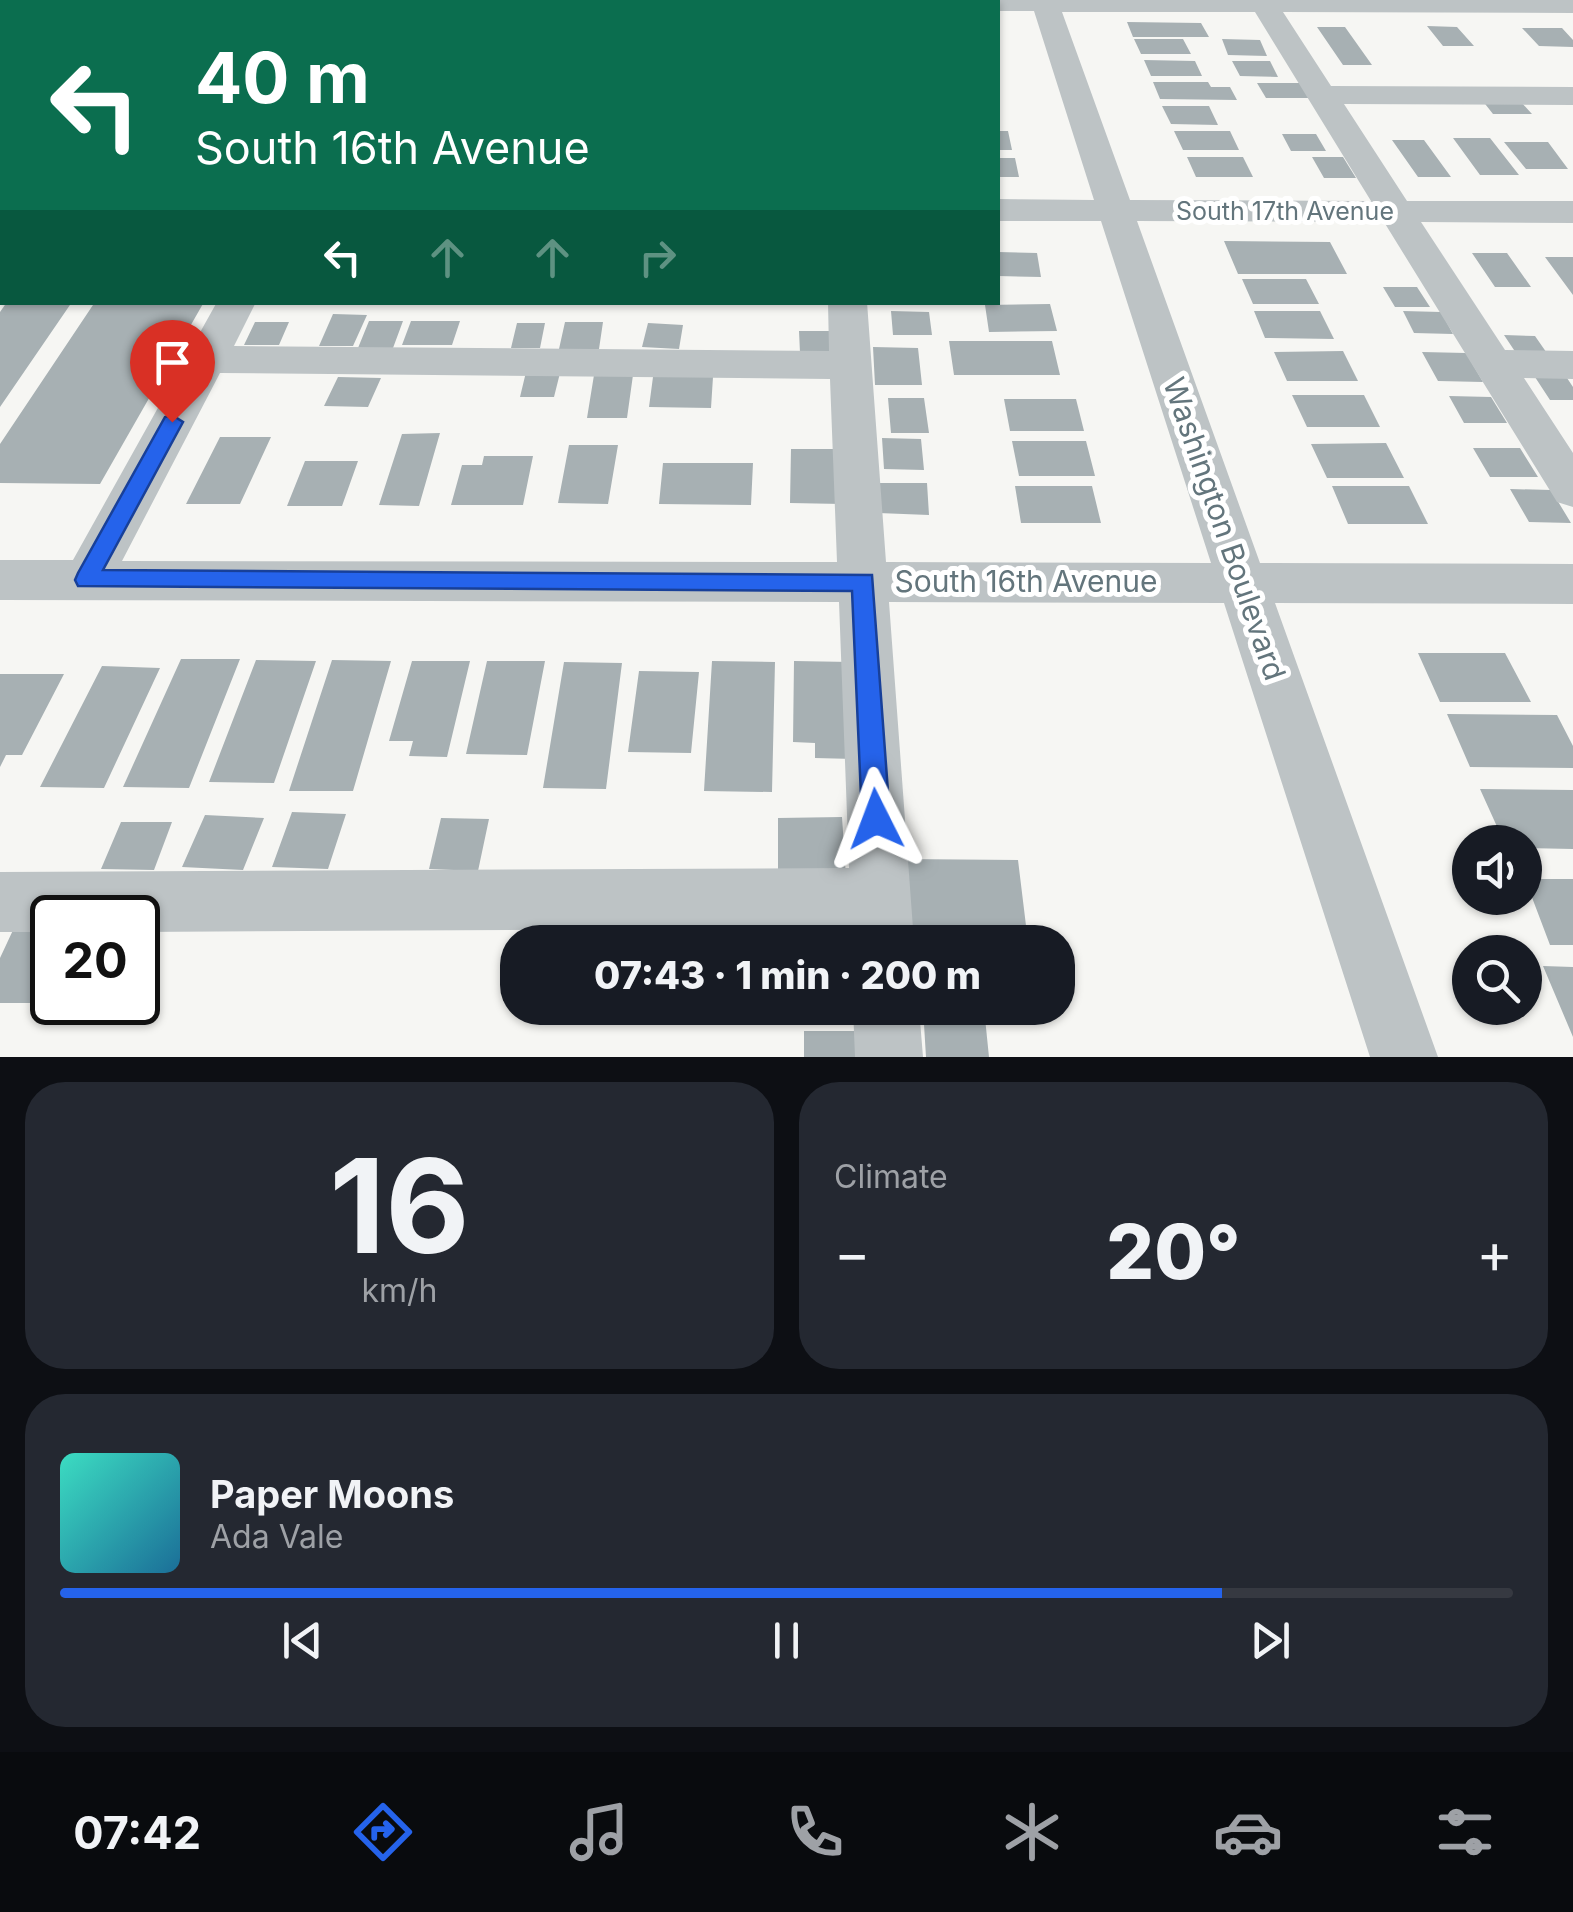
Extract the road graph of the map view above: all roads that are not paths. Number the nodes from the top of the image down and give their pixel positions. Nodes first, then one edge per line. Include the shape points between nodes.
1 (1045, 1) edge
2 (1262, 2) edge
3 (1000, 3) edge
4 (1573, 4) edge
5 (1322, 95) junction
6 (1573, 96) edge
7 (1000, 210) edge
8 (1116, 210) junction
9 (1396, 212) junction
10 (1573, 212) edge
11 (235, 305) edge
12 (847, 305) edge
13 (206, 359) junction
14 (1492, 364) junction
15 (851, 365) junction
16 (1573, 365) edge
17 (1573, 490) edge
18 (0, 580) edge
19 (86, 580) junction
20 (863, 582) junction
21 (1243, 583) junction
22 (1573, 584) edge
23 (0, 902) edge
24 (882, 920) edge
25 (887, 1025) edge
26 (889, 1057) edge
27 (1404, 1057) edge

1 - 2 street
1 - 3 street
1 - 8 street, Washington Boulevard
2 - 4 street
2 - 5 street
5 - 6 street
5 - 9 street
7 - 8 street, South 17th Avenue
8 - 9 street, South 17th Avenue
8 - 21 street, Washington Boulevard
9 - 10 street, South 17th Avenue
9 - 14 street
11 - 13 street
12 - 15 street
13 - 15 street
13 - 19 street
14 - 16 street
14 - 17 street
15 - 20 street
18 - 19 street, South 16th Avenue
19 - 20 street, South 16th Avenue
20 - 21 street, South 16th Avenue
20 - 24 street
21 - 22 street, South 16th Avenue
21 - 27 street, Washington Boulevard
23 - 24 street
25 - 26 street

